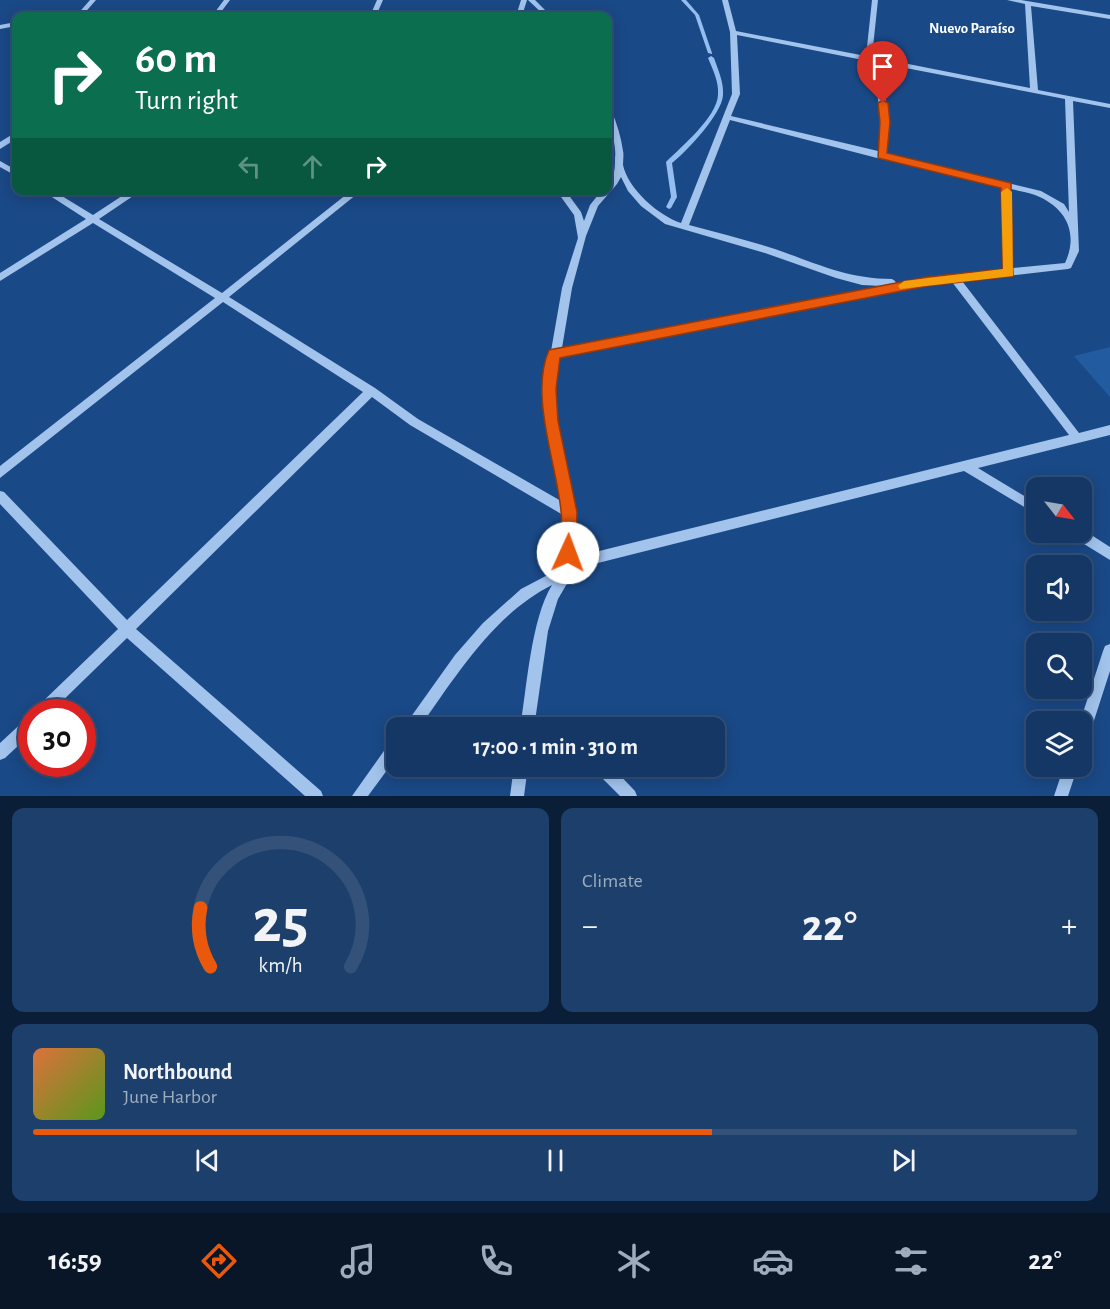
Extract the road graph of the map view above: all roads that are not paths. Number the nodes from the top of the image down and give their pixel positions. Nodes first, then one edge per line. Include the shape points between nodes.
1 (93, 0) edge
2 (531, 0) edge
3 (725, 0) edge
4 (875, 0) edge
5 (1010, 0) edge
6 (1028, 3) junction
7 (82, 12) edge
8 (544, 12) edge
9 (1110, 17) edge
10 (733, 32) junction
11 (873, 58) junction
12 (1034, 91) junction
13 (1069, 98) junction
14 (1110, 106) edge
15 (727, 117) junction
16 (612, 121) edge
17 (881, 156) junction
18 (618, 161) junction
19 (612, 183) edge
20 (1007, 185) junction
21 (53, 195) edge
22 (130, 195) edge
23 (352, 195) edge
24 (564, 195) edge
25 (603, 195) edge
26 (92, 220) junction
27 (1072, 222) junction
28 (684, 227) junction
29 (582, 238) junction
30 (1009, 273) junction
31 (0, 278) edge
32 (956, 280) junction
33 (927, 281) junction
34 (223, 298) junction
35 (554, 354) junction
36 (371, 391) junction
37 (1110, 430) edge
38 (1077, 438) junction
39 (967, 468) junction
40 (0, 473) edge
41 (0, 496) edge
42 (1026, 504) edge
43 (569, 512) junction
44 (1092, 543) edge
45 (1110, 554) edge
46 (567, 573) junction
47 (127, 630) junction
48 (1110, 651) edge
49 (55, 699) edge
50 (1090, 711) edge
51 (418, 717) edge
52 (529, 717) edge
53 (18, 736) edge
54 (0, 753) edge
55 (386, 759) edge
56 (520, 777) edge
57 (611, 777) edge
58 (1067, 777) edge
59 (316, 796) edge
60 (358, 796) edge
61 (517, 796) edge
62 (630, 796) edge
63 (1061, 796) edge

1 - 7 street
2 - 8 street
3 - 10 street
4 - 11 street via 870,47
5 - 6 street
6 - 9 street
6 - 12 street
10 - 11 street
10 - 15 street via 736,94
11 - 12 street
11 - 17 street via 878,66 885,122
12 - 13 street
13 - 14 street
13 - 27 street
15 - 17 street
15 - 28 street
16 - 18 street via 618,135
17 - 20 street
18 - 19 street
18 - 28 street via 622,175 641,202 668,222
20 - 27 street via 1050,198
20 - 30 street
21 - 26 street
22 - 26 street
23 - 34 street
24 - 29 street via 578,214
25 - 29 street via 594,205
26 - 31 street
26 - 34 street
27 - 30 street via 1075,251 1068,266
28 - 33 street via 782,255 856,282
29 - 35 street
30 - 32 street
32 - 33 street
32 - 38 street
33 - 35 street
34 - 36 street
34 - 40 street
35 - 43 street via 551,421
36 - 43 street via 414,422
36 - 47 street
37 - 38 street
38 - 39 street
39 - 42 street
39 - 46 street via 587,560
41 - 47 street
43 - 46 street
44 - 45 street
46 - 51 street via 519,598 482,633
46 - 52 street via 553,596 542,631
47 - 49 street
47 - 59 street
48 - 50 street
53 - 54 street
55 - 60 street
56 - 61 street
57 - 62 street
58 - 63 street

